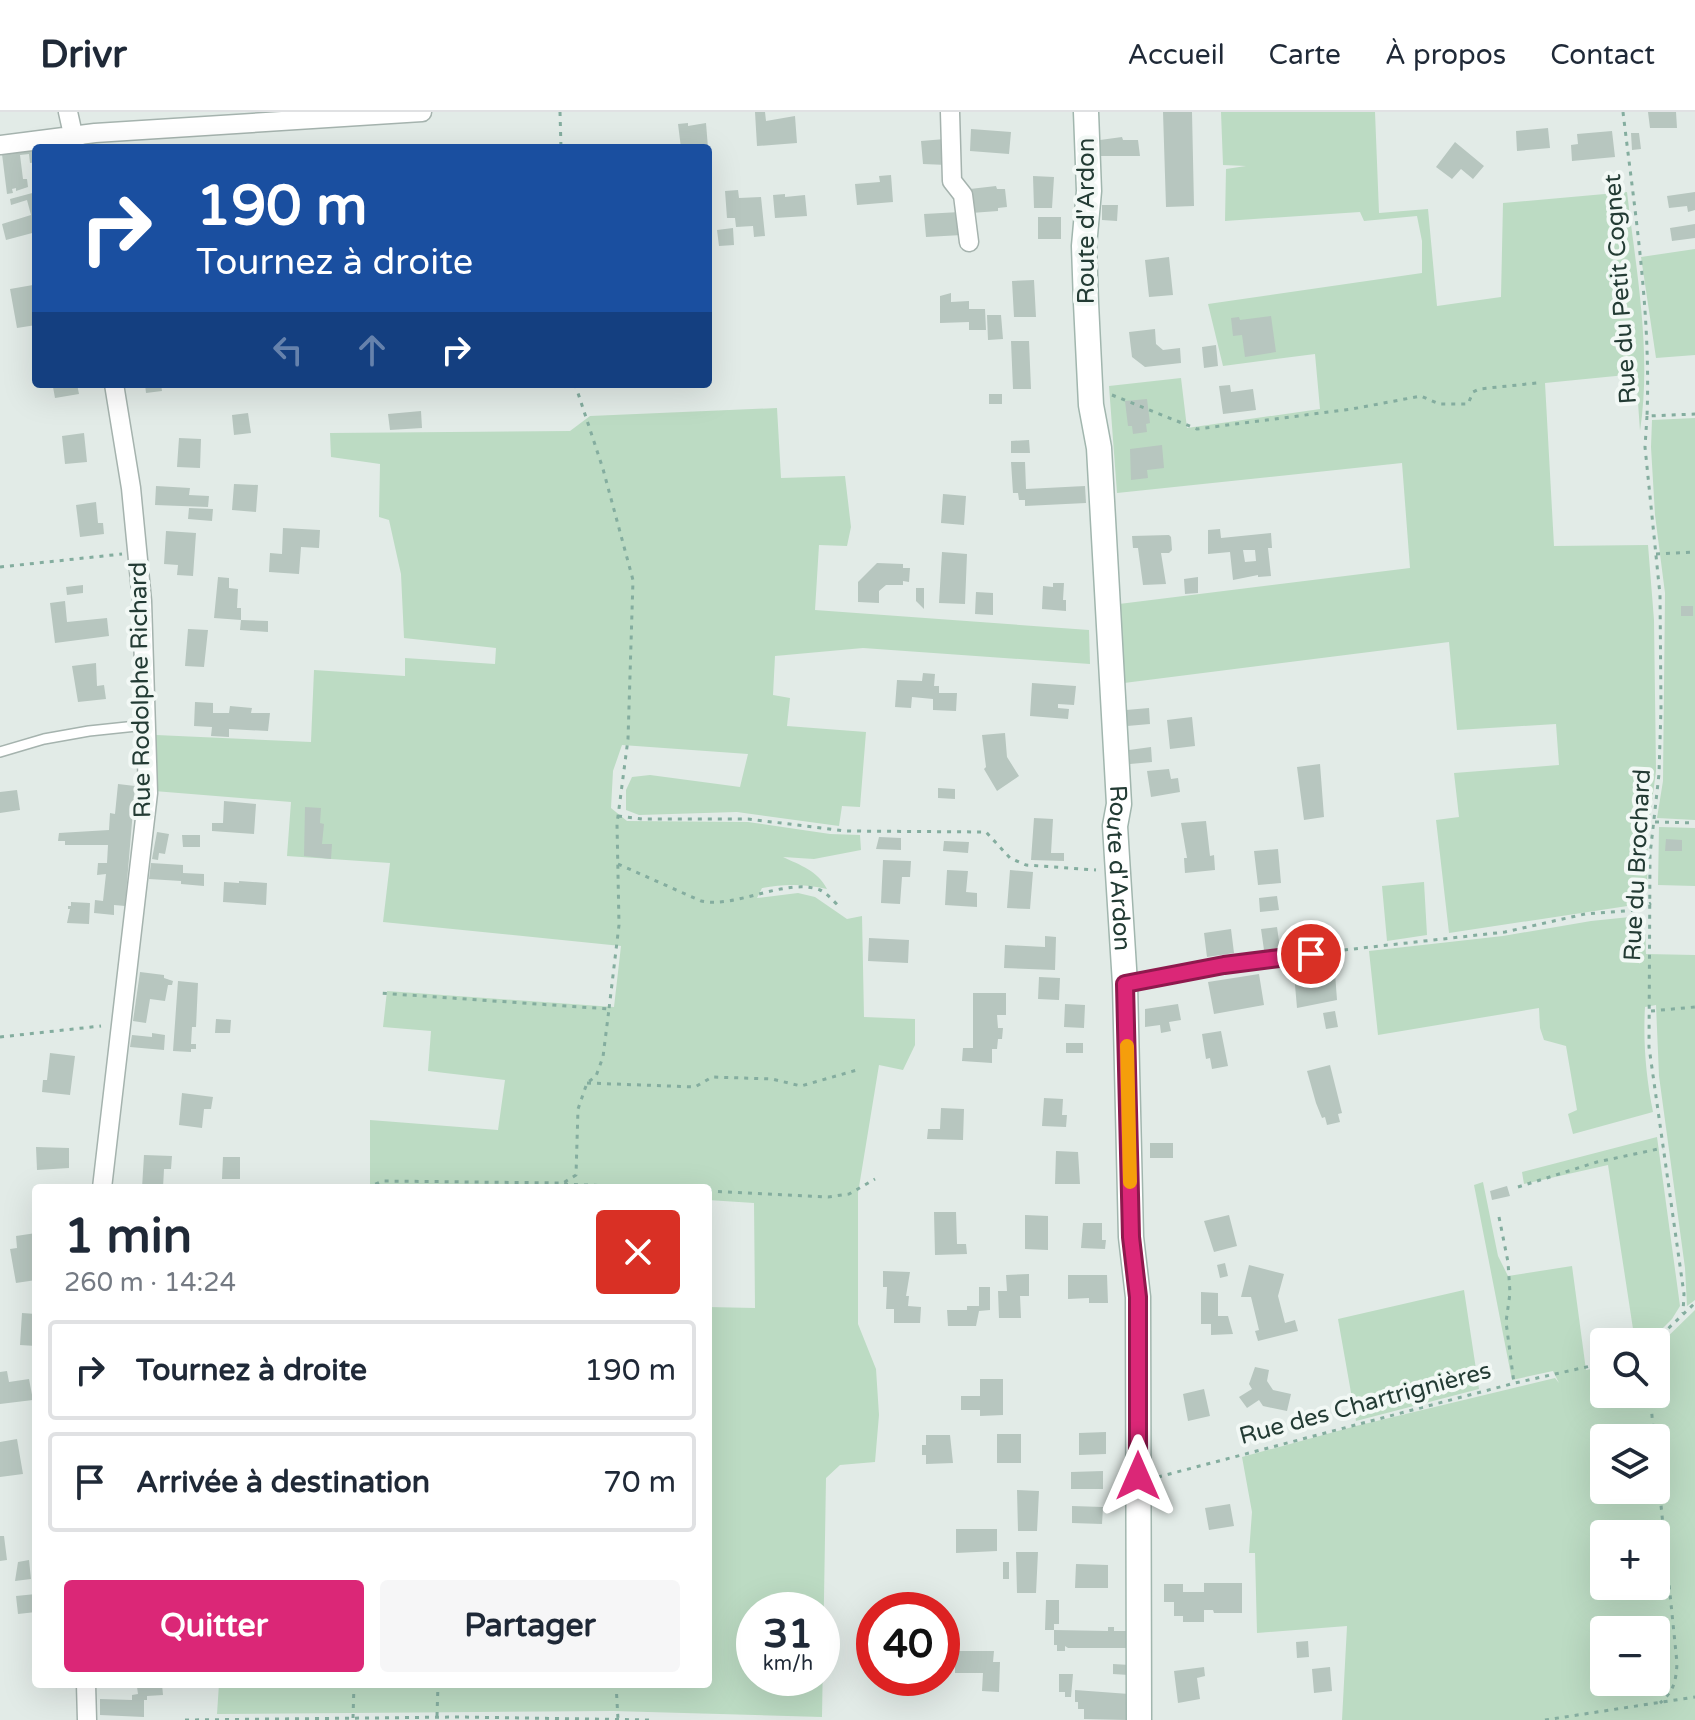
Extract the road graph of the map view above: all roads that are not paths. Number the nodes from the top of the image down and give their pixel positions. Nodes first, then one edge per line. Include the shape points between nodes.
1 (68, 112) edge
2 (422, 112) edge
3 (950, 112) edge
4 (1086, 112) edge
5 (75, 142) edge
6 (0, 145) edge
7 (969, 242) dead end
8 (115, 388) edge
9 (146, 725) junction
10 (0, 752) edge
11 (1332, 952) road end
12 (1125, 984) junction
13 (102, 1184) edge
14 (86, 1688) edge
15 (87, 1720) edge
16 (1139, 1720) edge

1 - 5 street
2 - 5 street
3 - 7 street via 952,181 963,195
4 - 12 street, Route d'Ardon via 1089,191 1084,246
5 - 6 street
8 - 9 street, Rue Rodolphe Richard via 142,601
9 - 10 lane via 59,736
9 - 13 street, Rue Rodolphe Richard via 148,793
11 - 12 lane
12 - 16 street, Route d'Ardon via 1131,1237 1138,1297
14 - 15 street

